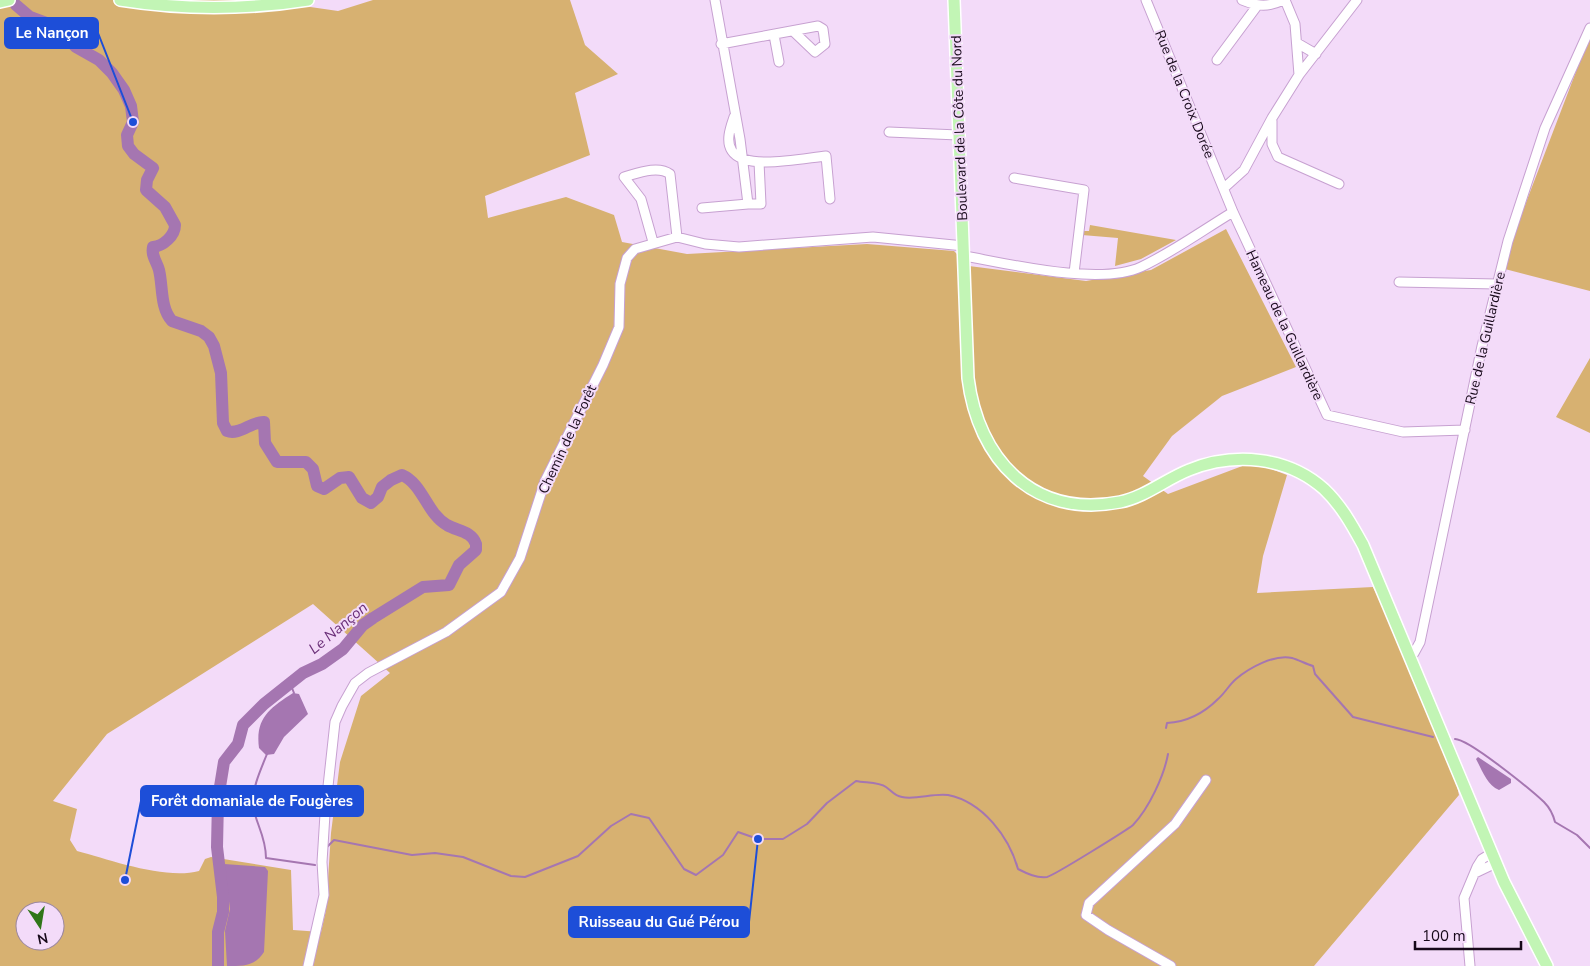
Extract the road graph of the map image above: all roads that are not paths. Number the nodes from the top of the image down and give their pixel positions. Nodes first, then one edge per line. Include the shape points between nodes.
1 (9, 0) edge
2 (120, 0) edge
3 (308, 0) edge
4 (715, 0) edge
5 (954, 0) edge
6 (1146, 0) edge
7 (1242, 0) edge
8 (1285, 0) edge
9 (1357, 0) edge
10 (0, 2) edge
11 (1257, 6) junction
12 (1590, 28) edge
13 (793, 31) dead end
14 (774, 35) junction
15 (1298, 43) junction
16 (721, 44) junction
17 (1316, 54) junction
18 (1218, 60) dead end
19 (779, 62) dead end
20 (1299, 75) junction
21 (1272, 118) junction
22 (889, 132) dead end
23 (958, 136) junction
24 (743, 160) junction
25 (759, 162) junction
26 (1014, 178) dead end
27 (1339, 184) dead end
28 (1224, 188) junction
29 (830, 199) dead end
30 (748, 204) junction
31 (702, 208) dead end
32 (1233, 212) junction
33 (677, 236) junction
34 (653, 242) junction
35 (964, 251) junction
36 (1074, 273) junction
37 (1399, 282) dead end
38 (1497, 284) junction
39 (1466, 430) junction
40 (1409, 655) junction
41 (1206, 780) dead end
42 (1494, 858) junction
43 (308, 966) edge
44 (1171, 966) edge
45 (1470, 966) edge
46 (1547, 966) edge

1 - 10 main road
2 - 3 main road via 169,7 222,8
4 - 16 street
5 - 23 main road, Boulevard de la Côte du Nord
6 - 28 street, Rue de la Croix Dorée
7 - 11 street
8 - 11 street via 1270,6
8 - 15 street via 1295,24
9 - 17 street
11 - 18 street
12 - 38 street, Rue de la Guillardière via 1545,128
13 - 14 street
14 - 16 street
14 - 19 street
15 - 17 street
15 - 20 street
16 - 24 street
17 - 20 street
20 - 21 street
21 - 27 street via 1272,144 1278,157
21 - 28 street via 1244,170
22 - 23 street
23 - 35 main road, Boulevard de la Côte du Nord
24 - 25 street
24 - 30 street
25 - 29 street via 826,156
25 - 30 street via 761,204
26 - 36 street via 1084,190
28 - 32 street, Hameau de la Guillardière
30 - 31 street
32 - 36 street, Chemin de la Forêt via 1140,267 1112,274
32 - 39 street, Hameau de la Guillardière via 1327,416 1403,432
33 - 34 street, Chemin de la Forêt
33 - 34 street via 670,174 665,170 654,170 624,177 641,199
33 - 35 street, Chemin de la Forêt via 706,244 739,247 873,236
34 - 43 street, Chemin de la Forêt via 635,249 627,258 620,284 619,326 545,481 520,558 501,592 446,632 368,673 356,683 342,706 336,722 325,814 324,895
35 - 36 street, Chemin de la Forêt
35 - 40 main road, Boulevard de la Côte du Nord via 968,378 972,405 987,444 1018,480 1074,504 1098,505 1121,502 1143,494 1188,470 1208,464 1250,459 1290,468 1324,489 1339,505 1363,545
37 - 38 street
38 - 39 street, Rue de la Guillardière
39 - 40 street, Rue de la Guillardière via 1420,642
40 - 42 main road, Boulevard de la Côte du Nord
41 - 44 street via 1175,824 1089,903 1086,915
42 - 45 street via 1482,859 1464,898
42 - 46 main road, Boulevard de la Côte du Nord

